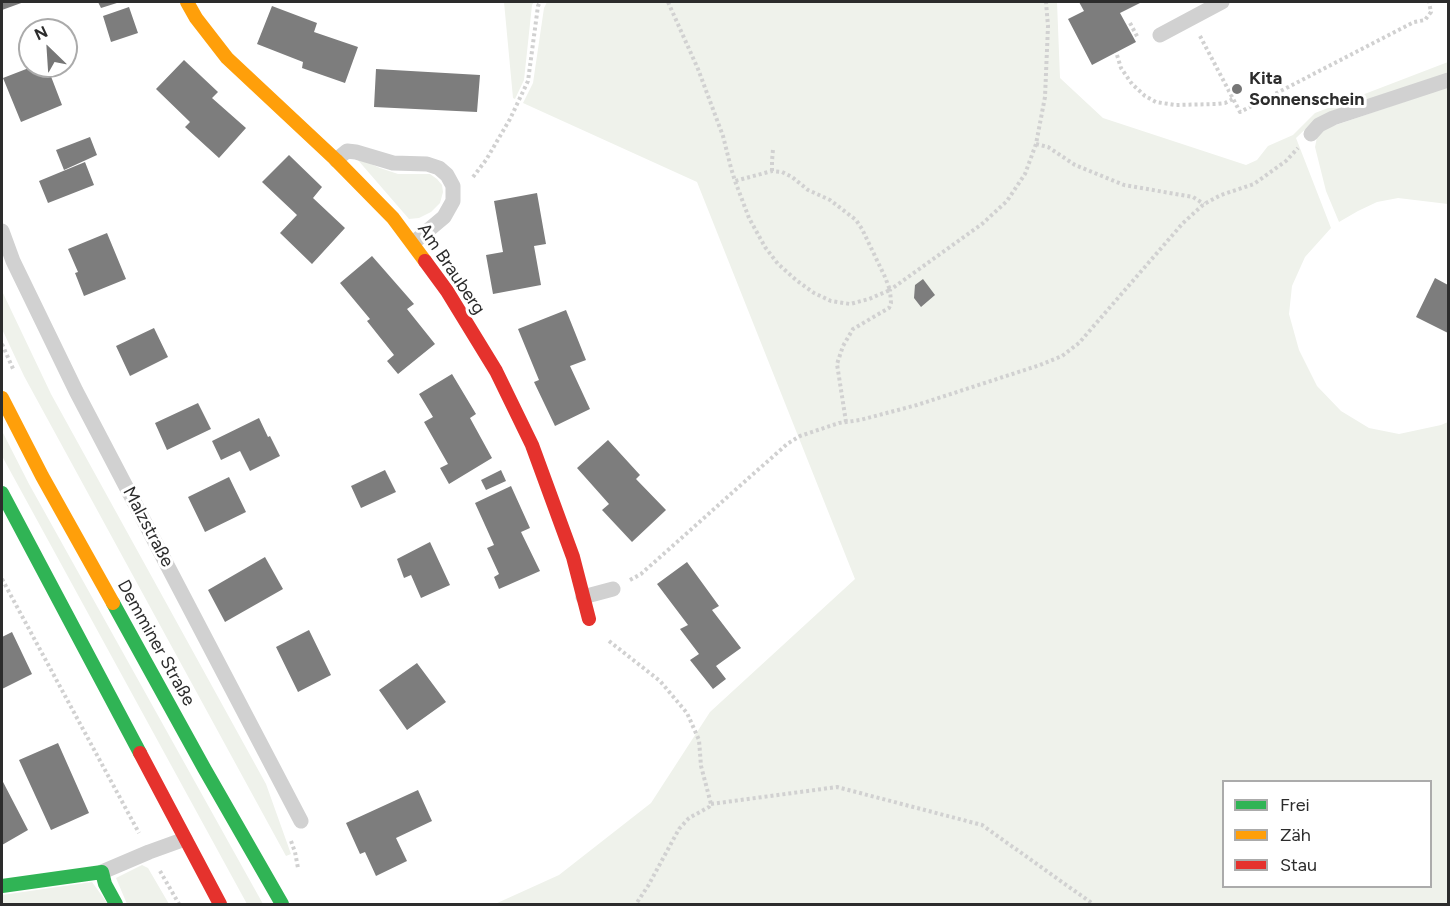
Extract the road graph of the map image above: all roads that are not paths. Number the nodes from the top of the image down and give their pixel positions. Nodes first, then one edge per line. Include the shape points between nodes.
1 (187, 2) edge
2 (1221, 2) edge
3 (1160, 35) dead end
4 (1449, 80) edge
5 (1311, 134) road end
6 (336, 160) junction
7 (2, 231) edge
8 (413, 243) junction
9 (2, 398) edge
10 (2, 493) edge
11 (613, 589) dead end
12 (583, 597) junction
13 (589, 619) dead end
14 (301, 821) dead end
15 (185, 839) junction
16 (102, 872) junction
17 (2, 886) edge
18 (116, 904) edge
19 (220, 904) edge
20 (282, 904) edge

1 - 6 main road, Am Brauberg via 226,58
2 - 3 lane
4 - 5 lane via 1333,118
6 - 8 main road, Am Brauberg
6 - 8 lane via 347,151 356,152 393,163 427,164 447,175 453,186 453,201 444,217
7 - 14 lane, Malzstraße via 76,391
8 - 12 main road, Am Brauberg via 496,371 532,445 573,557
9 - 20 main road, Demminer Straße
10 - 15 main road
11 - 12 lane
12 - 13 main road, Am Brauberg
15 - 16 lane
15 - 19 main road
16 - 17 main road
16 - 18 main road

